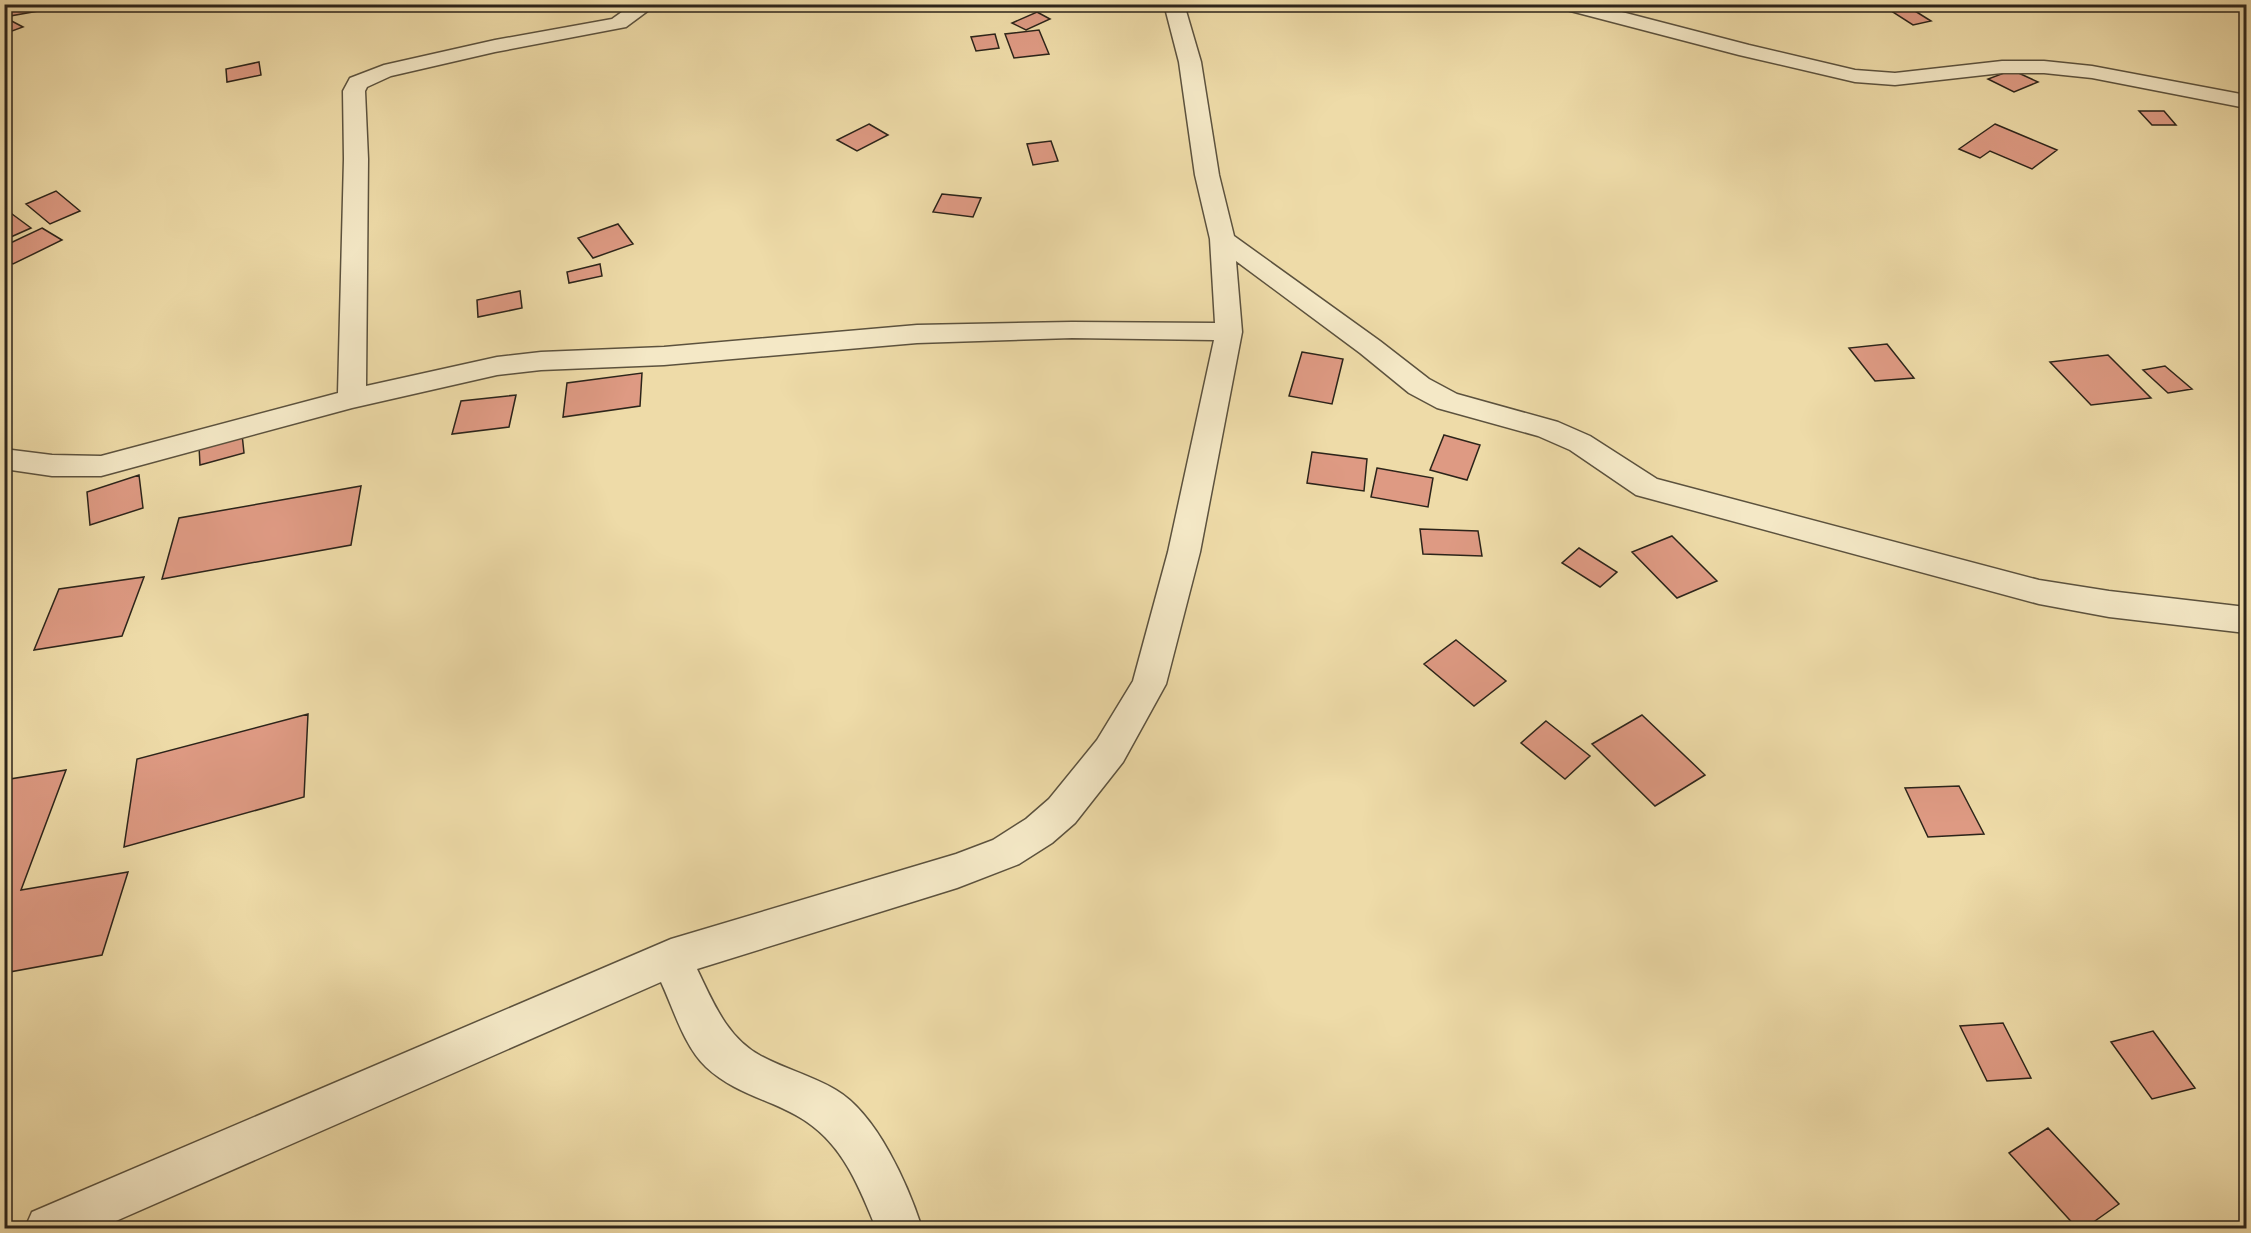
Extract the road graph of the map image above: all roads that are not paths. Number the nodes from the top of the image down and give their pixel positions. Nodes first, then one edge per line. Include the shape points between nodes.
1 (647, 4) edge
2 (1174, 4) edge
3 (1566, 4) edge
4 (2247, 102) edge
5 (1222, 239) junction
6 (1229, 332) junction
7 (352, 399) junction
8 (4, 459) edge
9 (2247, 620) edge
10 (671, 958) junction
11 (48, 1228) edge
12 (899, 1228) edge

1 - 7 street via 619,23 414,63 358,83 354,91
2 - 5 street via 1190,62 1207,175
3 - 4 street via 1855,76 1895,79 2002,67 2044,67 2092,72
5 - 6 street
5 - 9 street via 1419,386 1447,400 1581,442 1647,487 2039,592
6 - 7 street via 1072,330 917,334 664,356 542,361 497,366
6 - 10 street via 1184,552 1149,684 1110,752 1062,811 1006,852 957,871
7 - 8 street via 101,466 71,468
10 - 11 street
10 - 12 street via 704,1030 720,1051 744,1070 822,1106 846,1127 871,1162

